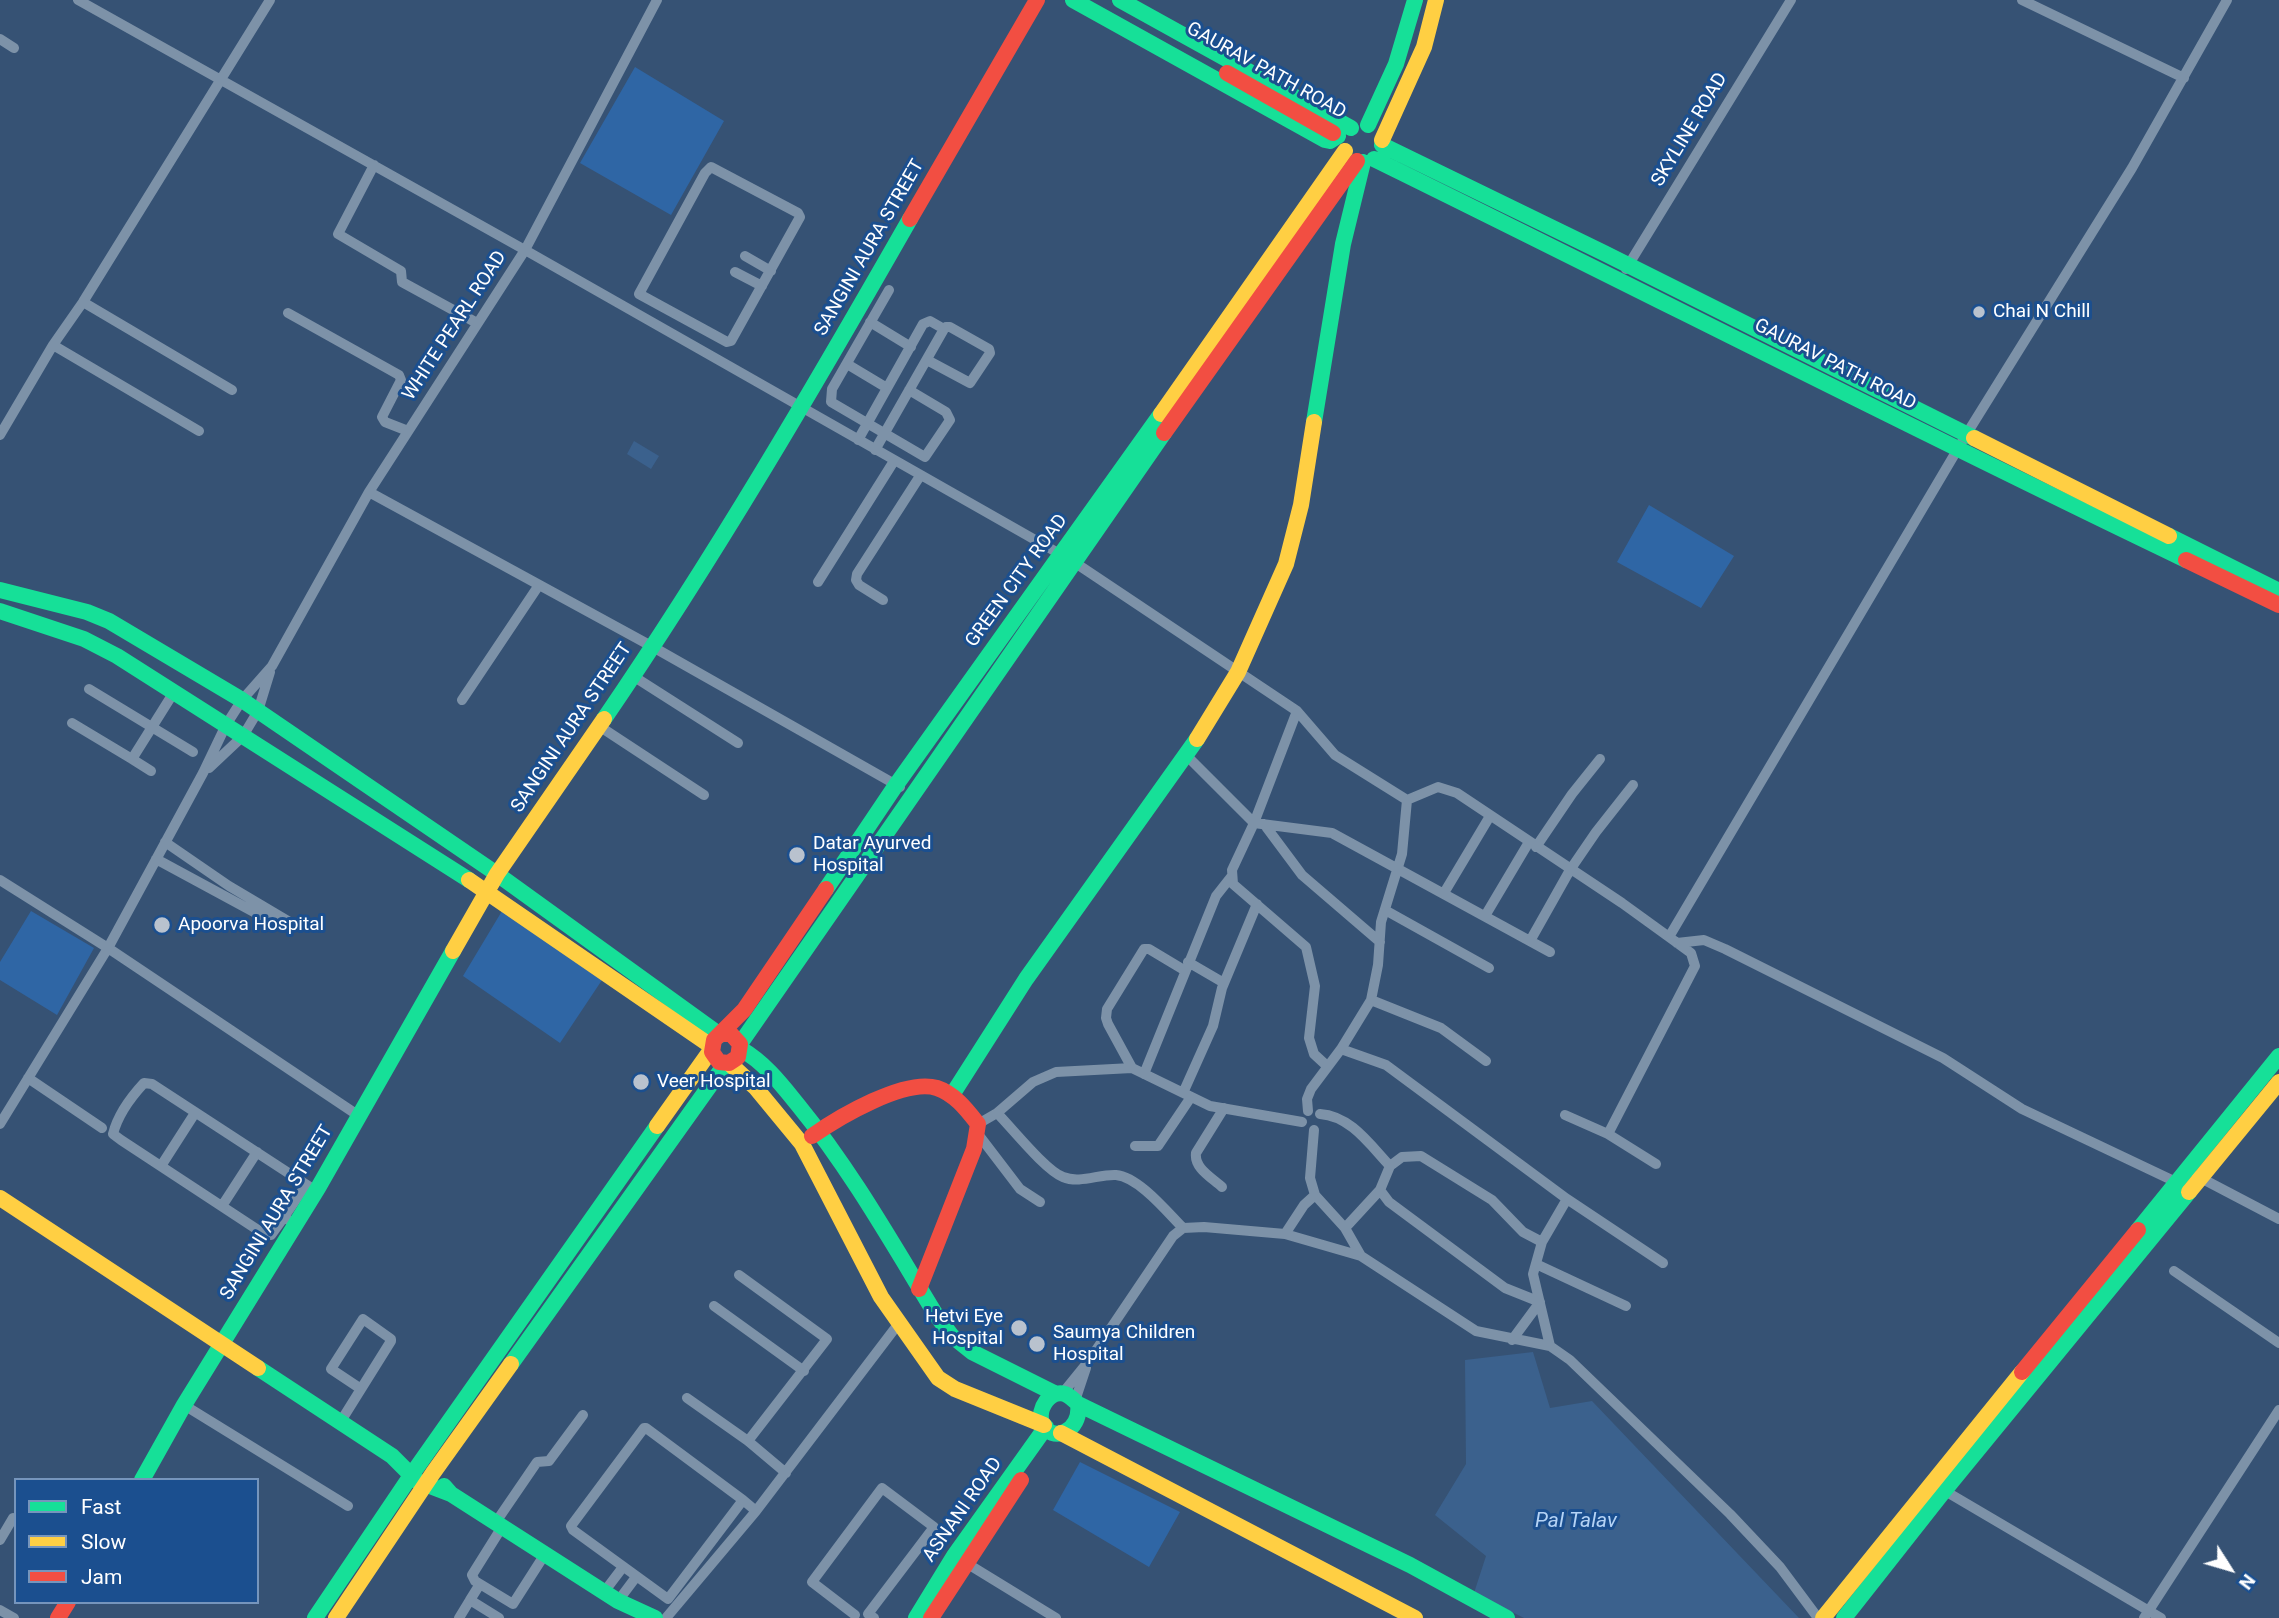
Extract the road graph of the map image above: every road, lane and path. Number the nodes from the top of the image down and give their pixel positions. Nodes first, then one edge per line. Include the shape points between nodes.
1 (78, 0) edge
2 (271, 0) edge
3 (657, 0) edge
4 (1037, 0) edge
5 (1073, 0) edge
6 (1094, 0) edge
7 (1120, 0) edge
8 (1415, 0) edge
9 (1436, 0) edge
10 (1791, 0) edge
11 (2022, 0) edge
12 (2227, 0) edge
13 (1409, 28) junction
14 (1428, 32) junction
15 (0, 39) edge
16 (14, 48) dead end
17 (2184, 78) junction
18 (221, 79) junction
19 (1359, 147) junction
20 (374, 165) junction
21 (525, 250) junction
22 (745, 256) dead end
23 (771, 271) junction
24 (735, 272) dead end
25 (1624, 272) junction
26 (762, 286) junction
27 (889, 290) dead end
28 (83, 302) junction
29 (288, 313) dead end
30 (477, 323) junction
31 (870, 323) junction
32 (701, 329) junction
33 (944, 329) junction
34 (53, 345) junction
35 (692, 346) junction
36 (911, 347) junction
37 (927, 360) junction
38 (847, 364) junction
39 (887, 388) junction
40 (232, 390) dead end
41 (909, 390) junction
42 (801, 409) junction
43 (867, 424) junction
44 (199, 431) dead end
45 (408, 431) junction
46 (884, 434) junction
47 (0, 435) edge
48 (1966, 435) junction
49 (858, 440) junction
50 (875, 450) junction
51 (1957, 450) junction
52 (894, 461) junction
53 (920, 476) junction
54 (369, 492) junction
55 (1068, 559) junction
56 (818, 582) dead end
57 (539, 585) junction
58 (0, 590) edge
59 (2278, 599) edge
60 (883, 600) dead end
61 (0, 611) edge
62 (653, 647) junction
63 (272, 666) junction
64 (1238, 672) junction
65 (633, 676) junction
66 (89, 689) dead end
67 (174, 692) junction
68 (462, 699) dead end
69 (242, 700) junction
70 (258, 711) junction
71 (1297, 711) junction
72 (72, 723) dead end
73 (226, 725) junction
74 (599, 726) junction
75 (152, 727) junction
76 (243, 736) junction
77 (738, 743) dead end
78 (193, 752) dead end
79 (1187, 755) junction
80 (132, 759) junction
81 (1600, 759) dead end
82 (151, 771) dead end
83 (203, 773) junction
84 (896, 785) junction
85 (1633, 785) dead end
86 (912, 793) junction
87 (704, 795) dead end
88 (1407, 800) junction
89 (1490, 816) junction
90 (1259, 823) junction
91 (165, 842) junction
92 (1532, 845) junction
93 (156, 859) junction
94 (1398, 868) junction
95 (1570, 870) junction
96 (498, 874) junction
97 (1231, 877) junction
98 (0, 880) edge
99 (488, 892) junction
100 (1444, 893) junction
101 (1258, 904) junction
102 (1385, 910) junction
103 (1485, 916) junction
104 (1673, 940) junction
105 (1530, 941) junction
106 (1380, 942) junction
107 (108, 948) junction
108 (1550, 952) dead end
109 (1186, 966) junction
110 (1489, 968) dead end
111 (1224, 983) junction
112 (1371, 1000) junction
113 (716, 1041) junction
114 (741, 1046) junction
115 (1341, 1049) junction
116 (2279, 1056) edge
117 (1486, 1061) dead end
118 (728, 1063) junction
119 (1327, 1066) junction
120 (1132, 1068) junction
121 (1144, 1074) junction
122 (28, 1078) junction
123 (2279, 1082) edge
124 (952, 1095) junction
125 (1187, 1095) junction
126 (1224, 1108) junction
127 (1308, 1111) junction
128 (195, 1113) junction
129 (998, 1113) junction
130 (1320, 1114) junction
131 (1565, 1115) dead end
132 (359, 1116) junction
133 (1302, 1122) junction
134 (0, 1124) edge
135 (102, 1128) dead end
136 (978, 1129) junction
137 (820, 1130) junction
138 (1314, 1130) junction
139 (1608, 1134) junction
140 (802, 1144) junction
141 (1135, 1146) dead end
142 (257, 1152) junction
143 (1656, 1164) dead end
144 (160, 1166) junction
145 (1390, 1166) junction
146 (2188, 1167) junction
147 (2200, 1179) junction
148 (2176, 1182) junction
149 (1222, 1187) dead end
150 (311, 1188) junction
151 (1380, 1189) junction
152 (1315, 1195) junction
153 (0, 1198) edge
154 (1567, 1199) junction
155 (1040, 1202) dead end
156 (222, 1206) junction
157 (2279, 1219) edge
158 (290, 1221) junction
159 (1183, 1228) junction
160 (1345, 1228) junction
161 (1285, 1234) junction
162 (1542, 1242) junction
163 (1361, 1256) junction
164 (1663, 1263) dead end
165 (1536, 1264) junction
166 (2174, 1271) dead end
167 (739, 1275) dead end
168 (919, 1289) junction
169 (1539, 1302) junction
170 (714, 1306) dead end
171 (1626, 1306) dead end
172 (899, 1324) junction
173 (1512, 1340) junction
174 (2279, 1343) edge
175 (222, 1344) junction
176 (1550, 1346) junction
177 (804, 1371) junction
178 (361, 1389) junction
179 (687, 1398) dead end
180 (1068, 1398) junction
181 (184, 1405) junction
182 (2279, 1410) edge
183 (583, 1415) dead end
184 (341, 1421) junction
185 (1051, 1429) junction
186 (748, 1441) junction
187 (786, 1473) junction
188 (422, 1475) junction
189 (143, 1478) edge
190 (1938, 1487) junction
191 (743, 1500) junction
192 (348, 1506) dead end
193 (756, 1511) junction
194 (12, 1518) dead end
195 (499, 1524) junction
196 (0, 1539) edge
197 (545, 1554) junction
198 (960, 1559) junction
199 (623, 1567) junction
200 (636, 1577) junction
201 (480, 1584) junction
202 (611, 1596) junction
203 (470, 1600) junction
204 (513, 1604) junction
205 (0, 1610) edge
206 (855, 1615) dead end
207 (2147, 1615) edge
208 (14, 1618) edge
209 (315, 1618) edge
210 (336, 1618) edge
211 (458, 1618) edge
212 (499, 1618) edge
213 (504, 1618) edge
214 (655, 1618) edge
215 (666, 1618) edge
216 (874, 1618) edge
217 (916, 1618) edge
218 (930, 1618) edge
219 (1056, 1618) edge
220 (1415, 1618) edge
221 (1507, 1618) edge
222 (1821, 1618) edge
223 (1844, 1618) edge
224 (2161, 1618) edge

1 - 18 street
2 - 18 street
3 - 21 street, WHITE PEARL ROAD
4 - 42 street, SANGINI AURA STREET
5 - 19 street via 1325,140
6 - 19 street, GAURAV PATH ROAD
7 - 19 street, GAURAV PATH ROAD
8 - 13 street
9 - 14 street
10 - 25 street, SKYLINE ROAD
11 - 17 street
12 - 17 street
13 - 14 street
13 - 19 street via 1368,125 1376,129
14 - 19 street via 1408,85
15 - 16 street
17 - 48 street
18 - 20 street
18 - 28 street
19 - 25 street, GAURAV PATH ROAD
19 - 55 street, GREEN CITY ROAD
19 - 64 street via 1301,505 1286,564
20 - 21 street
20 - 30 street via 338,234 401,271 402,282
21 - 30 street, WHITE PEARL ROAD
21 - 35 street
22 - 23 street
23 - 26 street
23 - 32 street via 800,215 710,167 639,293
24 - 26 street
25 - 48 street, GAURAV PATH ROAD
25 - 51 street, GAURAV PATH ROAD
26 - 32 street via 730,342
27 - 31 street
28 - 34 street
28 - 40 street
29 - 45 street via 399,375 401,380 382,418
30 - 45 street, WHITE PEARL ROAD
31 - 36 street
31 - 38 street
32 - 35 street
33 - 36 street via 928,320
33 - 37 street
33 - 37 street via 950,327 989,349 989,355 970,383
34 - 44 street
34 - 47 street
35 - 42 street
36 - 39 street
37 - 41 street
38 - 39 street
38 - 43 street via 831,392 831,402
39 - 43 street
41 - 46 street
41 - 46 street via 946,412 950,420 925,457
42 - 49 street
42 - 62 street, SANGINI AURA STREET
43 - 46 street
43 - 49 street
45 - 54 street, WHITE PEARL ROAD
46 - 50 street
48 - 51 street
48 - 59 street, GAURAV PATH ROAD
49 - 50 street
50 - 52 street
51 - 59 street, GAURAV PATH ROAD
51 - 104 street
52 - 53 street
52 - 56 street
53 - 55 street
53 - 60 street via 857,574 859,585
54 - 57 street
54 - 63 street, WHITE PEARL ROAD
55 - 64 street
55 - 84 street, GREEN CITY ROAD
55 - 86 street, GREEN CITY ROAD
57 - 62 street
57 - 68 street
58 - 69 street via 109,621
61 - 67 street via 84,639
62 - 65 street, SANGINI AURA STREET
62 - 84 street
63 - 69 street
63 - 70 street
64 - 71 street
64 - 79 street
65 - 74 street, SANGINI AURA STREET
65 - 77 street
66 - 75 street
67 - 73 street
67 - 75 street
69 - 70 street
69 - 73 street
70 - 76 street
70 - 96 street
71 - 88 street via 1335,755
71 - 90 street
72 - 80 street
73 - 76 street
73 - 83 street
74 - 87 street
74 - 96 street, SANGINI AURA STREET
75 - 78 street
75 - 80 street
76 - 83 street
76 - 99 street
79 - 90 street
79 - 124 street via 1026,979
80 - 82 street
81 - 92 street
83 - 91 street
84 - 86 street
84 - 113 street, GREEN CITY ROAD via 744,1010
85 - 95 street
86 - 114 street, GREEN CITY ROAD
88 - 89 street via 1438,787 1457,793
88 - 94 street
89 - 92 street
89 - 100 street
90 - 94 street via 1332,833
90 - 97 street
90 - 106 street via 1302,875
91 - 93 street
91 - 93 street via 283,923
92 - 95 street
92 - 103 street
93 - 107 street
94 - 100 street
94 - 102 street
95 - 104 street
95 - 105 street
96 - 99 street, SANGINI AURA STREET
96 - 113 street
97 - 101 street via 1233,884
97 - 109 street via 1216,896
98 - 107 street
99 - 113 street
99 - 132 street, SANGINI AURA STREET
100 - 103 street
101 - 111 street
101 - 119 street via 1306,947 1315,986 1309,1038 1314,1054
102 - 106 street
102 - 110 street
103 - 105 street
104 - 139 street via 1691,953 1695,966
104 - 148 street via 1703,940 1725,949 1943,1058 2022,1108
105 - 108 street
106 - 112 street
107 - 122 street
107 - 132 street
109 - 111 street
109 - 120 street via 1144,948 1107,1009 1108,1024
109 - 121 street
111 - 125 street
112 - 115 street
112 - 117 street via 1441,1028
113 - 114 street via 731,1034
113 - 118 street via 715,1059
113 - 188 street, GREEN CITY ROAD
114 - 118 street via 738,1058
114 - 137 street via 768,1068
115 - 119 street
115 - 154 street via 1386,1065
116 - 146 street
118 - 140 street via 755,1087
118 - 188 street
119 - 127 street via 1311,1089
120 - 121 street
120 - 129 street via 1056,1072 1033,1082
121 - 125 street
122 - 134 street
122 - 135 street
123 - 147 street
124 - 136 street via 967,1108
124 - 137 street via 920,1085 892,1091
125 - 126 street
125 - 141 street via 1158,1146
126 - 133 street
126 - 149 street via 1195,1159
127 - 130 street
127 - 133 street
128 - 142 street
128 - 144 street
128 - 144 street via 152,1084 144,1083 134,1095 113,1134
129 - 136 street
129 - 159 street via 1059,1175 1075,1180 1115,1175 1129,1179
130 - 138 street via 1321,1124
130 - 145 street via 1333,1115 1354,1128
131 - 139 street
132 - 150 street, SANGINI AURA STREET
133 - 138 street
136 - 155 street via 1020,1189
136 - 168 street
137 - 140 street
137 - 168 street
138 - 152 street via 1310,1178
139 - 143 street
140 - 172 street
142 - 150 street
142 - 156 street
144 - 156 street
145 - 151 street
145 - 162 street via 1402,1157 1421,1156 1492,1200 1523,1232
146 - 147 street
146 - 148 street
147 - 157 street
147 - 190 street
148 - 190 street
150 - 158 street, SANGINI AURA STREET
151 - 160 street
151 - 169 street via 1389,1202 1505,1288
152 - 160 street
152 - 161 street
153 - 175 street
154 - 162 street
154 - 164 street
156 - 158 street via 264,1234 271,1235
158 - 175 street, SANGINI AURA STREET
159 - 161 street
159 - 180 street via 1156,1259
160 - 163 street
161 - 163 street
162 - 165 street
163 - 173 street via 1465,1326
165 - 169 street via 1533,1275
165 - 171 street
166 - 174 street
167 - 177 street via 827,1339
168 - 180 street via 962,1345
169 - 173 street
169 - 176 street
170 - 177 street
172 - 185 street via 938,1378
172 - 187 street
173 - 176 street
175 - 181 street, SANGINI AURA STREET
175 - 184 street
176 - 222 street via 1584,1371 1730,1514
177 - 186 street
178 - 178 street via 391,1339 363,1319 331,1369
178 - 184 street
179 - 186 street
180 - 185 street via 1050,1396 1042,1406 1040,1413
180 - 185 street via 1079,1417 1077,1423 1067,1432
180 - 221 street via 1410,1564
181 - 189 street, SANGINI AURA STREET
181 - 192 street
182 - 207 street
183 - 195 street via 549,1461 537,1462
184 - 188 street
185 - 198 street, ASNANI ROAD
185 - 220 street
186 - 187 street
187 - 193 street
188 - 195 street
188 - 209 street
188 - 210 street
190 - 207 street
190 - 222 street
190 - 223 street
191 - 193 street
191 - 199 street via 646,1428 641,1429 571,1526
191 - 200 street via 670,1597
193 - 215 street
194 - 196 street
195 - 197 street
195 - 201 street via 472,1575
197 - 202 street
197 - 204 street
198 - 217 street, ASNANI ROAD
198 - 218 street, ASNANI ROAD
198 - 219 street
199 - 200 street
199 - 202 street
200 - 202 street
201 - 203 street
201 - 204 street
202 - 214 street
203 - 211 street
203 - 212 street
204 - 213 street
205 - 208 street
206 - 216 street via 812,1582 883,1488 934,1527 868,1614
207 - 224 street

